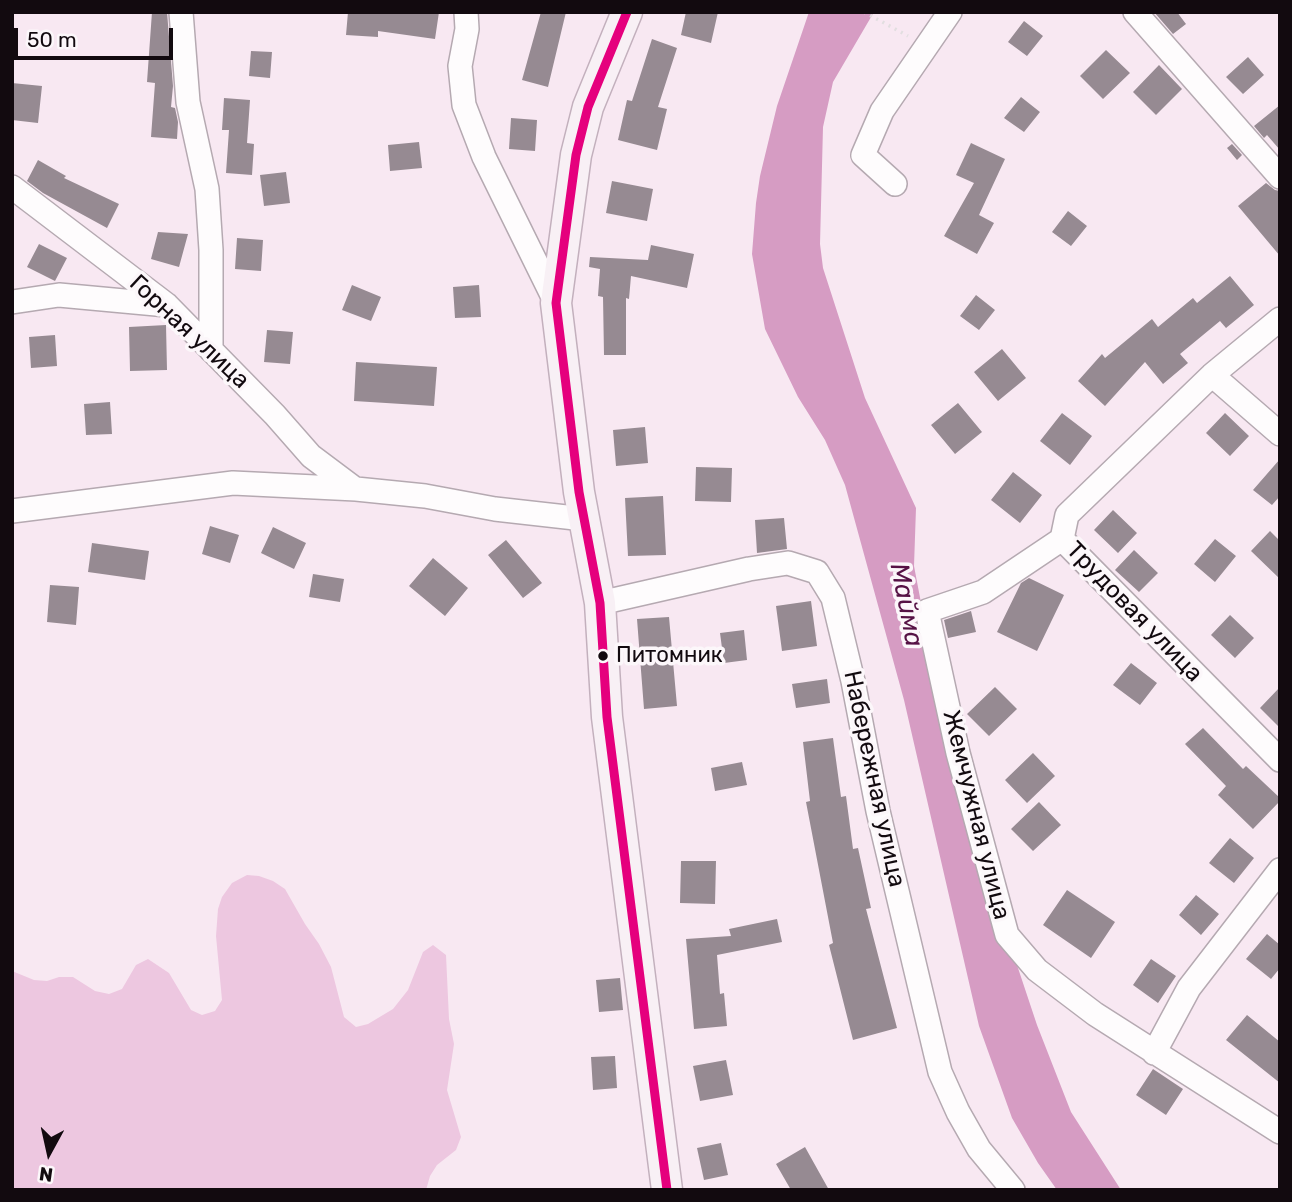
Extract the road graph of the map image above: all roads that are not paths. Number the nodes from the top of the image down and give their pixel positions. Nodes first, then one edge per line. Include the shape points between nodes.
1 (181, 12) edge
2 (466, 12) edge
3 (627, 12) edge
4 (950, 12) edge
5 (1135, 12) edge
6 (1280, 177) edge
7 (895, 184) dead end
8 (12, 187) edge
9 (12, 302) edge
10 (556, 303) junction
11 (167, 305) junction
12 (1280, 318) edge
13 (211, 350) junction
14 (1212, 375) junction
15 (1280, 434) edge
16 (356, 489) junction
17 (12, 512) edge
18 (584, 519) junction
19 (1062, 539) junction
20 (600, 603) junction
21 (1280, 760) edge
22 (1280, 870) edge
23 (1154, 1053) junction
24 (1280, 1132) edge
25 (667, 1190) edge
26 (1013, 1190) edge

1 - 13 street via 188,102 207,189
2 - 10 street via 460,66 464,105 484,157
3 - 10 main road via 588,107 579,143
4 - 7 street via 882,111 863,155
5 - 6 street
8 - 11 street, Горная улица
9 - 11 street via 60,295
10 - 18 main road
11 - 13 street, Горная улица
12 - 14 street, Трудовая улица
13 - 16 street, Горная улица via 311,456
14 - 15 street
14 - 19 street, Трудовая улица via 1066,515
16 - 17 street via 233,483
16 - 18 street
18 - 20 main road
19 - 21 street, Трудовая улица
19 - 23 street, Жемчужная улица via 983,592 927,611 958,753 1007,935 1037,970
20 - 25 main road via 607,717
20 - 26 street, Набережная улица via 749,569 788,564 817,572 836,609 940,1072 979,1149
22 - 23 street via 1189,988
23 - 24 street, Жемчужная улица

